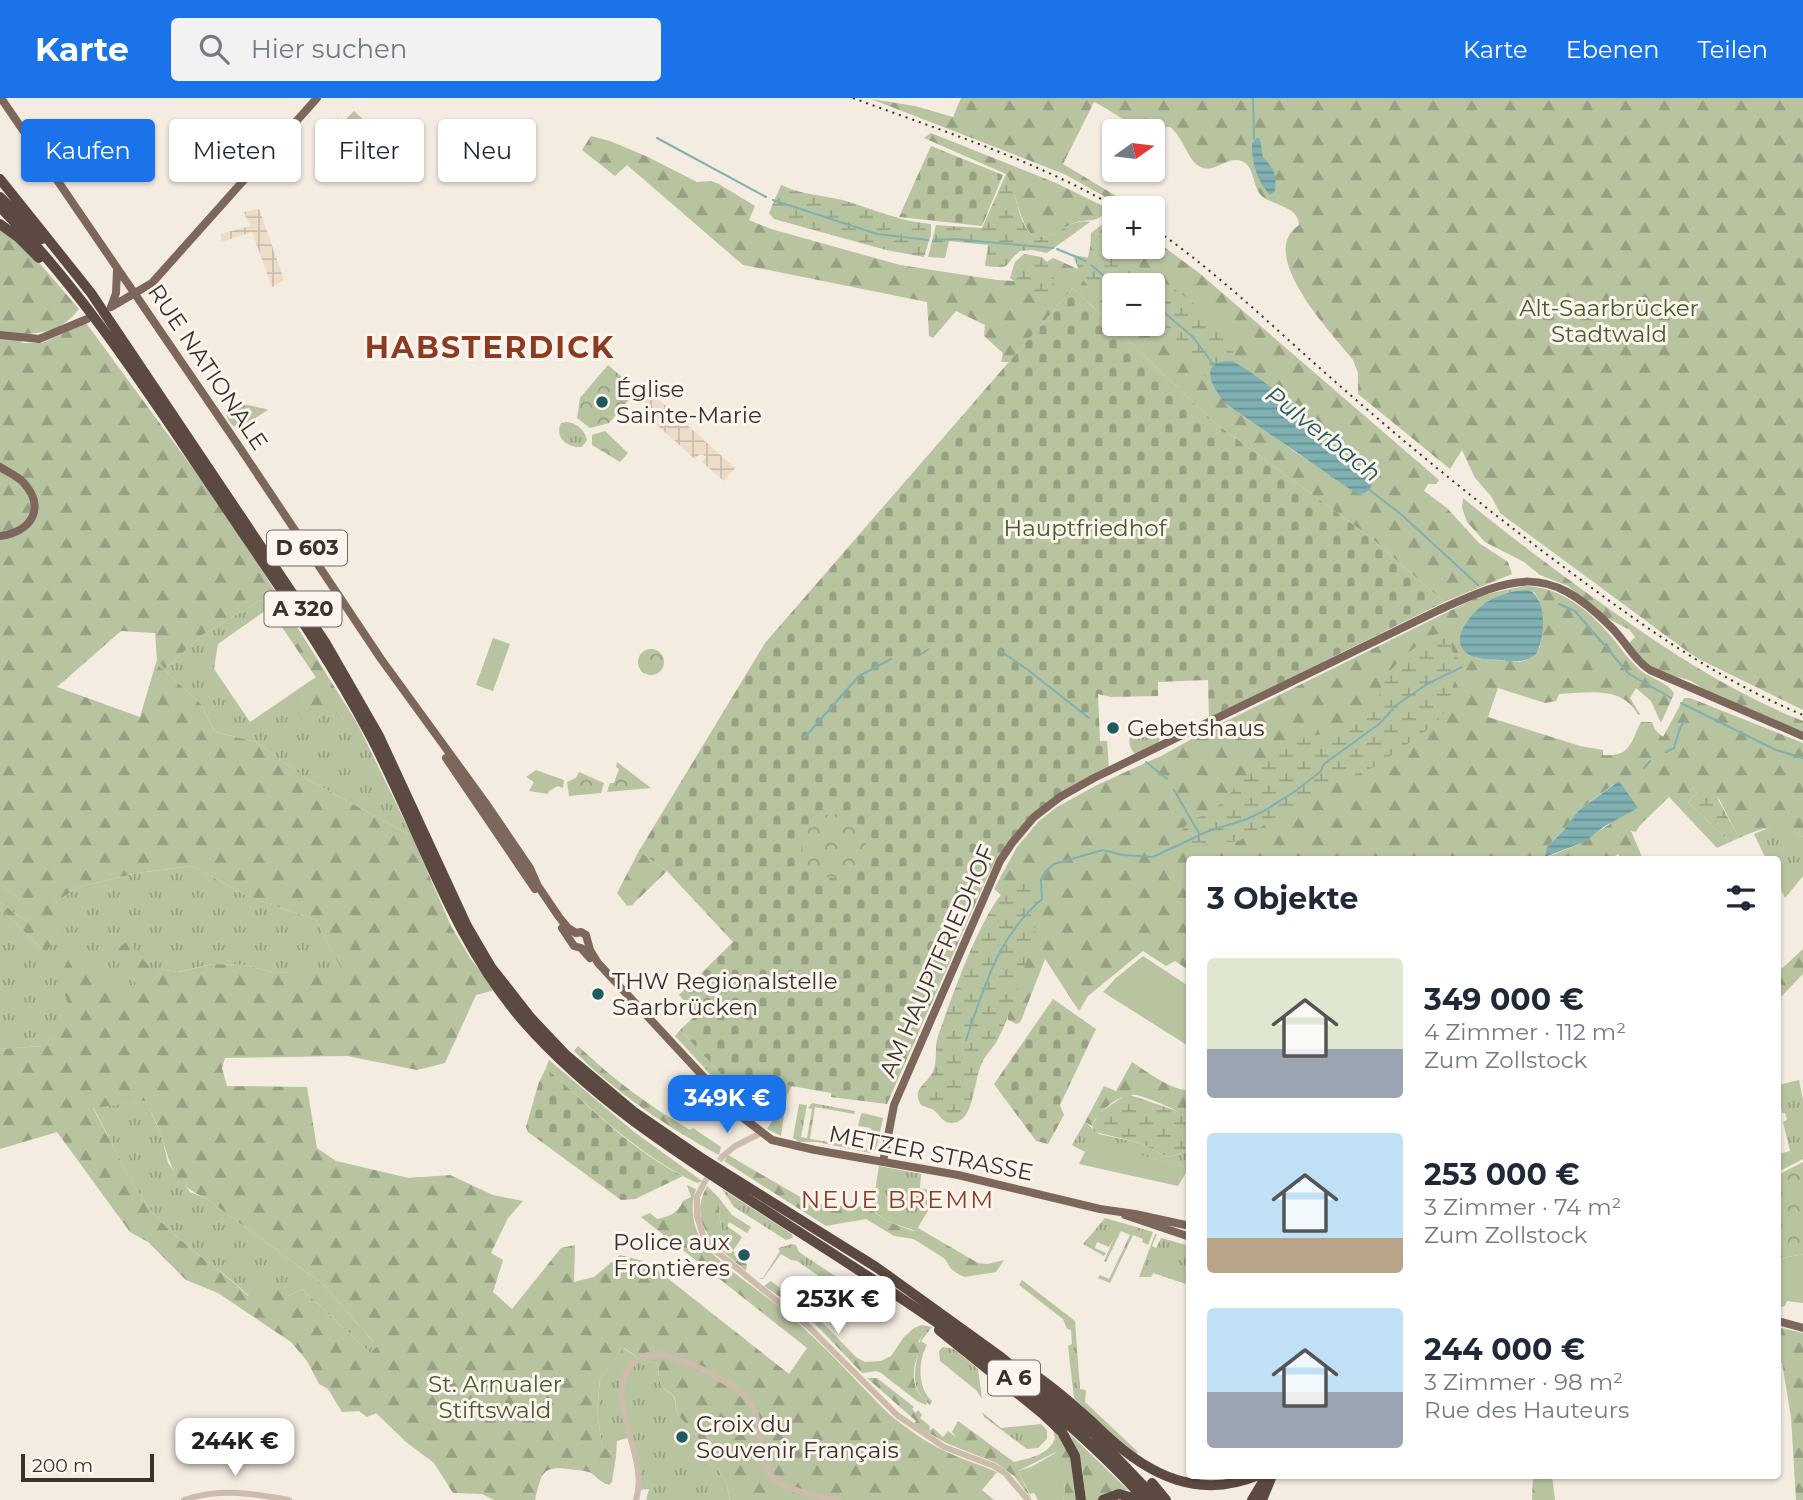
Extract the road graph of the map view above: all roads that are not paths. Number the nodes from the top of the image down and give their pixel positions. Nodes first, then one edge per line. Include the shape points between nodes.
1 (1, 98) edge
2 (317, 98) edge
3 (0, 179) edge
4 (0, 197) edge
5 (0, 207) edge
6 (0, 224) edge
7 (117, 269) junction
8 (135, 295) junction
9 (87, 307) junction
10 (87, 319) dead end
11 (116, 333) junction
12 (0, 335) edge
13 (0, 467) edge
14 (0, 536) edge
15 (1803, 736) edge
16 (574, 936) junction
17 (588, 941) junction
18 (581, 948) junction
19 (623, 992) junction
20 (538, 1032) junction
21 (550, 1044) joint
22 (559, 1054) junction
23 (761, 1133) junction
24 (722, 1157) tunnel mouth
25 (883, 1162) junction
26 (704, 1183) tunnel mouth
27 (1123, 1214) junction
28 (1134, 1220) junction
29 (1186, 1227) edge
30 (1186, 1227) edge
31 (1186, 1236) edge
32 (922, 1312) junction
33 (1781, 1322) edge
34 (1803, 1328) edge
35 (1007, 1361) junction
36 (1043, 1414) junction
37 (1100, 1452) junction
38 (1254, 1479) edge
39 (1268, 1479) edge
40 (1269, 1479) edge
41 (1168, 1495) edge
42 (1227, 1496) dead end
43 (184, 1500) edge
44 (289, 1500) edge
45 (636, 1500) edge
46 (839, 1500) edge
47 (1028, 1500) edge
48 (1082, 1500) edge
49 (1103, 1500) edge
50 (1140, 1500) edge
51 (1146, 1500) edge
52 (1157, 1500) edge
53 (1252, 1500) edge
54 (1260, 1500) edge

1 - 7 main road, RUE NATIONALE / D 603
2 - 8 main road via 152,283
3 - 11 highway via 57,247
4 - 11 highway, A 320 via 39,237
5 - 9 highway, A 320
6 - 9 highway
7 - 8 main road, RUE NATIONALE / D 603
7 - 8 main road via 111,307
8 - 16 main road, RUE NATIONALE / D 603 via 394,683
9 - 20 highway, A 320 via 319,647 372,739 472,951 496,988
10 - 12 main road via 38,339
11 - 20 highway, A 320 via 344,672 379,736 467,926
13 - 14 main road via 22,480 33,494 36,509 28,525
15 - 25 main road, AM HAUPTFRIEDHOF via 1650,670 1608,623 1566,591 1547,583 1516,581 1470,595 1070,791 1026,825 994,873 945,984 894,1105
16 - 17 main road, D 603 via 583,933
16 - 18 main road, D 603 via 573,946
17 - 18 main road
17 - 19 main road, METZER STRASSE via 594,958
18 - 19 main road, METZER STRASSE
19 - 23 main road, METZER STRASSE
20 - 21 highway, A 320
21 - 22 highway, A 6
22 - 32 highway, A 6 via 609,1103 657,1138
22 - 35 highway, A 6 via 651,1124 885,1273
23 - 24 street
23 - 25 main road, METZER STRASSE via 785,1144
25 - 27 main road, METZER STRASSE via 1006,1185
26 - 47 street via 697,1197 696,1216 703,1235 717,1252 797,1316 897,1415 944,1447 1005,1473
27 - 28 main road, METZER STRASSE
27 - 29 main road, METZER STRASSE
28 - 30 main road, METZER STRASSE
28 - 31 main road, METZER STRASSE
32 - 36 highway
32 - 37 highway, A 6 via 1019,1382
33 - 34 main road
35 - 41 highway via 1046,1382
35 - 52 highway, A 6 via 1095,1435
36 - 37 highway
36 - 48 highway via 1073,1449
37 - 51 highway, A 6
38 - 42 highway
39 - 53 highway
40 - 54 highway
43 - 44 street via 200,1494 241,1492
45 - 46 street via 638,1472 621,1393 628,1370 640,1359 661,1354 717,1377 746,1396 757,1420 762,1460 784,1486
49 - 50 highway via 1119,1494

